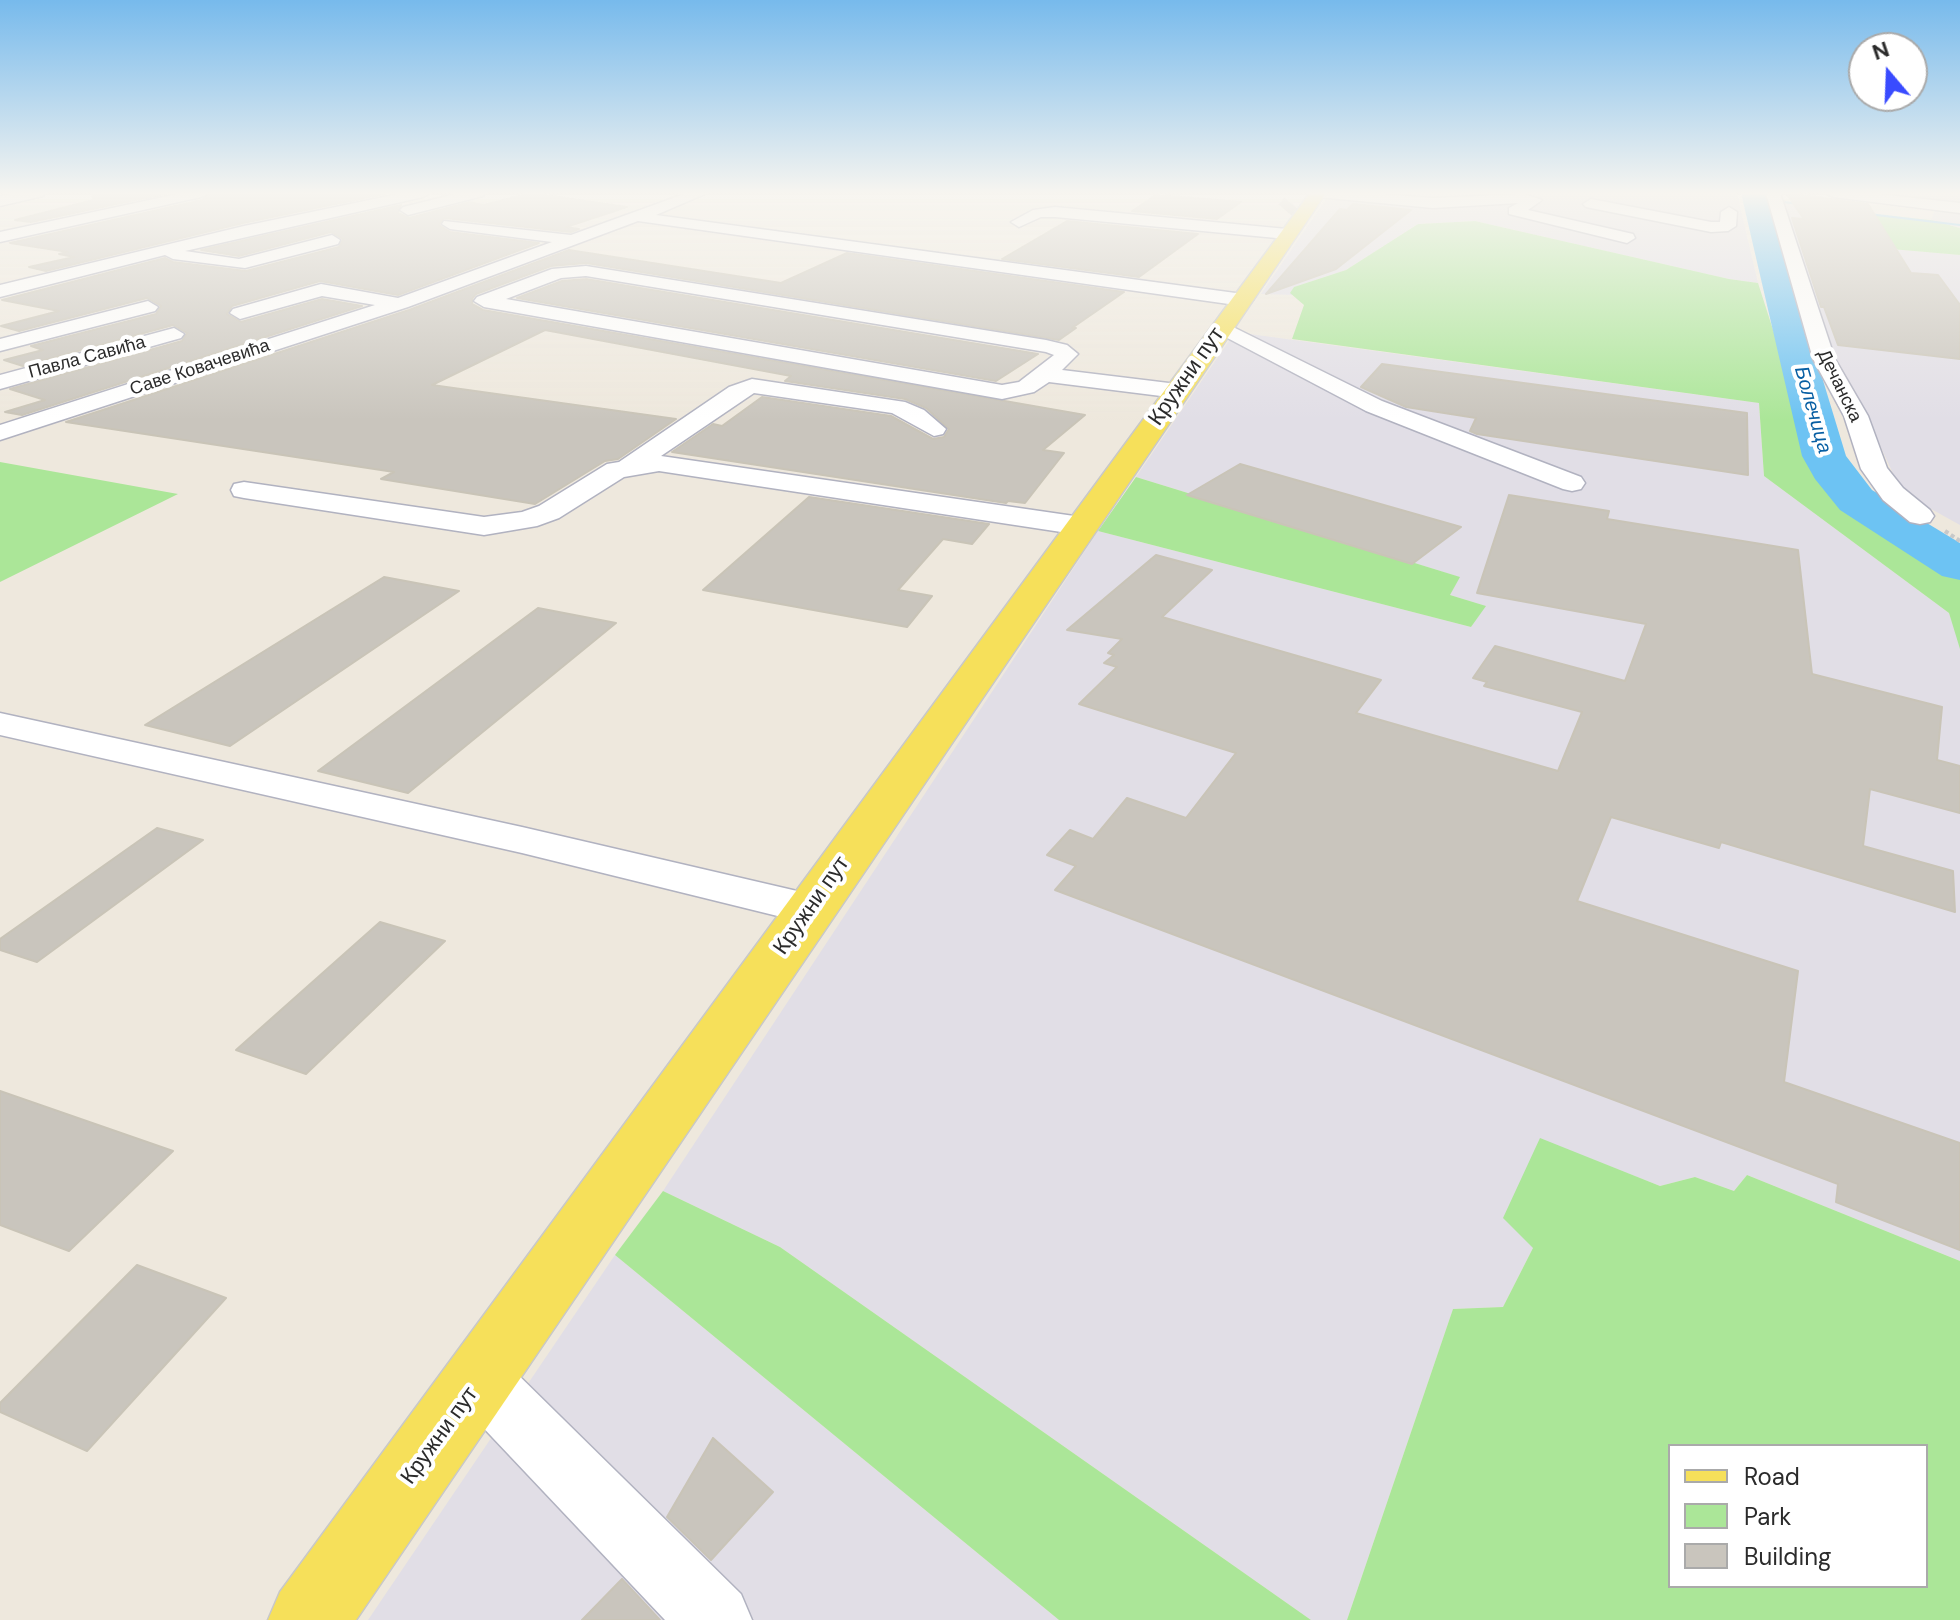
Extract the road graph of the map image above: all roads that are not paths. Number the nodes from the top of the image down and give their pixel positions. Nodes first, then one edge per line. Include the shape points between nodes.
1 (90, 269) edge
2 (495, 269) edge
3 (953, 269) edge
4 (1259, 269) edge
5 (1795, 269) edge
6 (0, 291) edge
7 (401, 303) junction
8 (148, 307) dead end
9 (240, 313) dead end
10 (1233, 314) junction
11 (174, 334) dead end
12 (0, 345) edge
13 (1045, 375) junction
14 (0, 382) edge
15 (1177, 391) junction
16 (934, 429) dead end
17 (0, 433) edge
18 (628, 467) junction
19 (1572, 483) dead end
20 (244, 490) dead end
21 (1920, 516) dead end
22 (1081, 526) junction
23 (0, 724) edge
24 (810, 909) junction
25 (480, 1380) junction
26 (308, 1620) edge
27 (715, 1620) edge

1 - 6 street
2 - 7 street, Саве Ковачевића
3 - 10 street
4 - 10 main road, Кружни пут
5 - 21 street, Дечанска via 1824,359 1856,416 1874,469
7 - 9 street, Саве Ковачевића via 321,290
7 - 17 street, Саве Ковачевића
8 - 12 street
10 - 15 main road, Кружни пут
10 - 19 street via 1374,406
11 - 14 street, Павла Савића
13 - 13 street via 1020,390 1002,392 484,301 558,273 586,271 1066,351
13 - 15 street
15 - 22 main road, Кружни пут
16 - 18 street via 897,407 752,386
18 - 20 street via 549,512 484,526
18 - 22 street via 659,463
22 - 24 main road, Кружни пут
23 - 24 street
24 - 25 main road, Кружни пут
25 - 26 main road, Кружни пут
25 - 27 street

